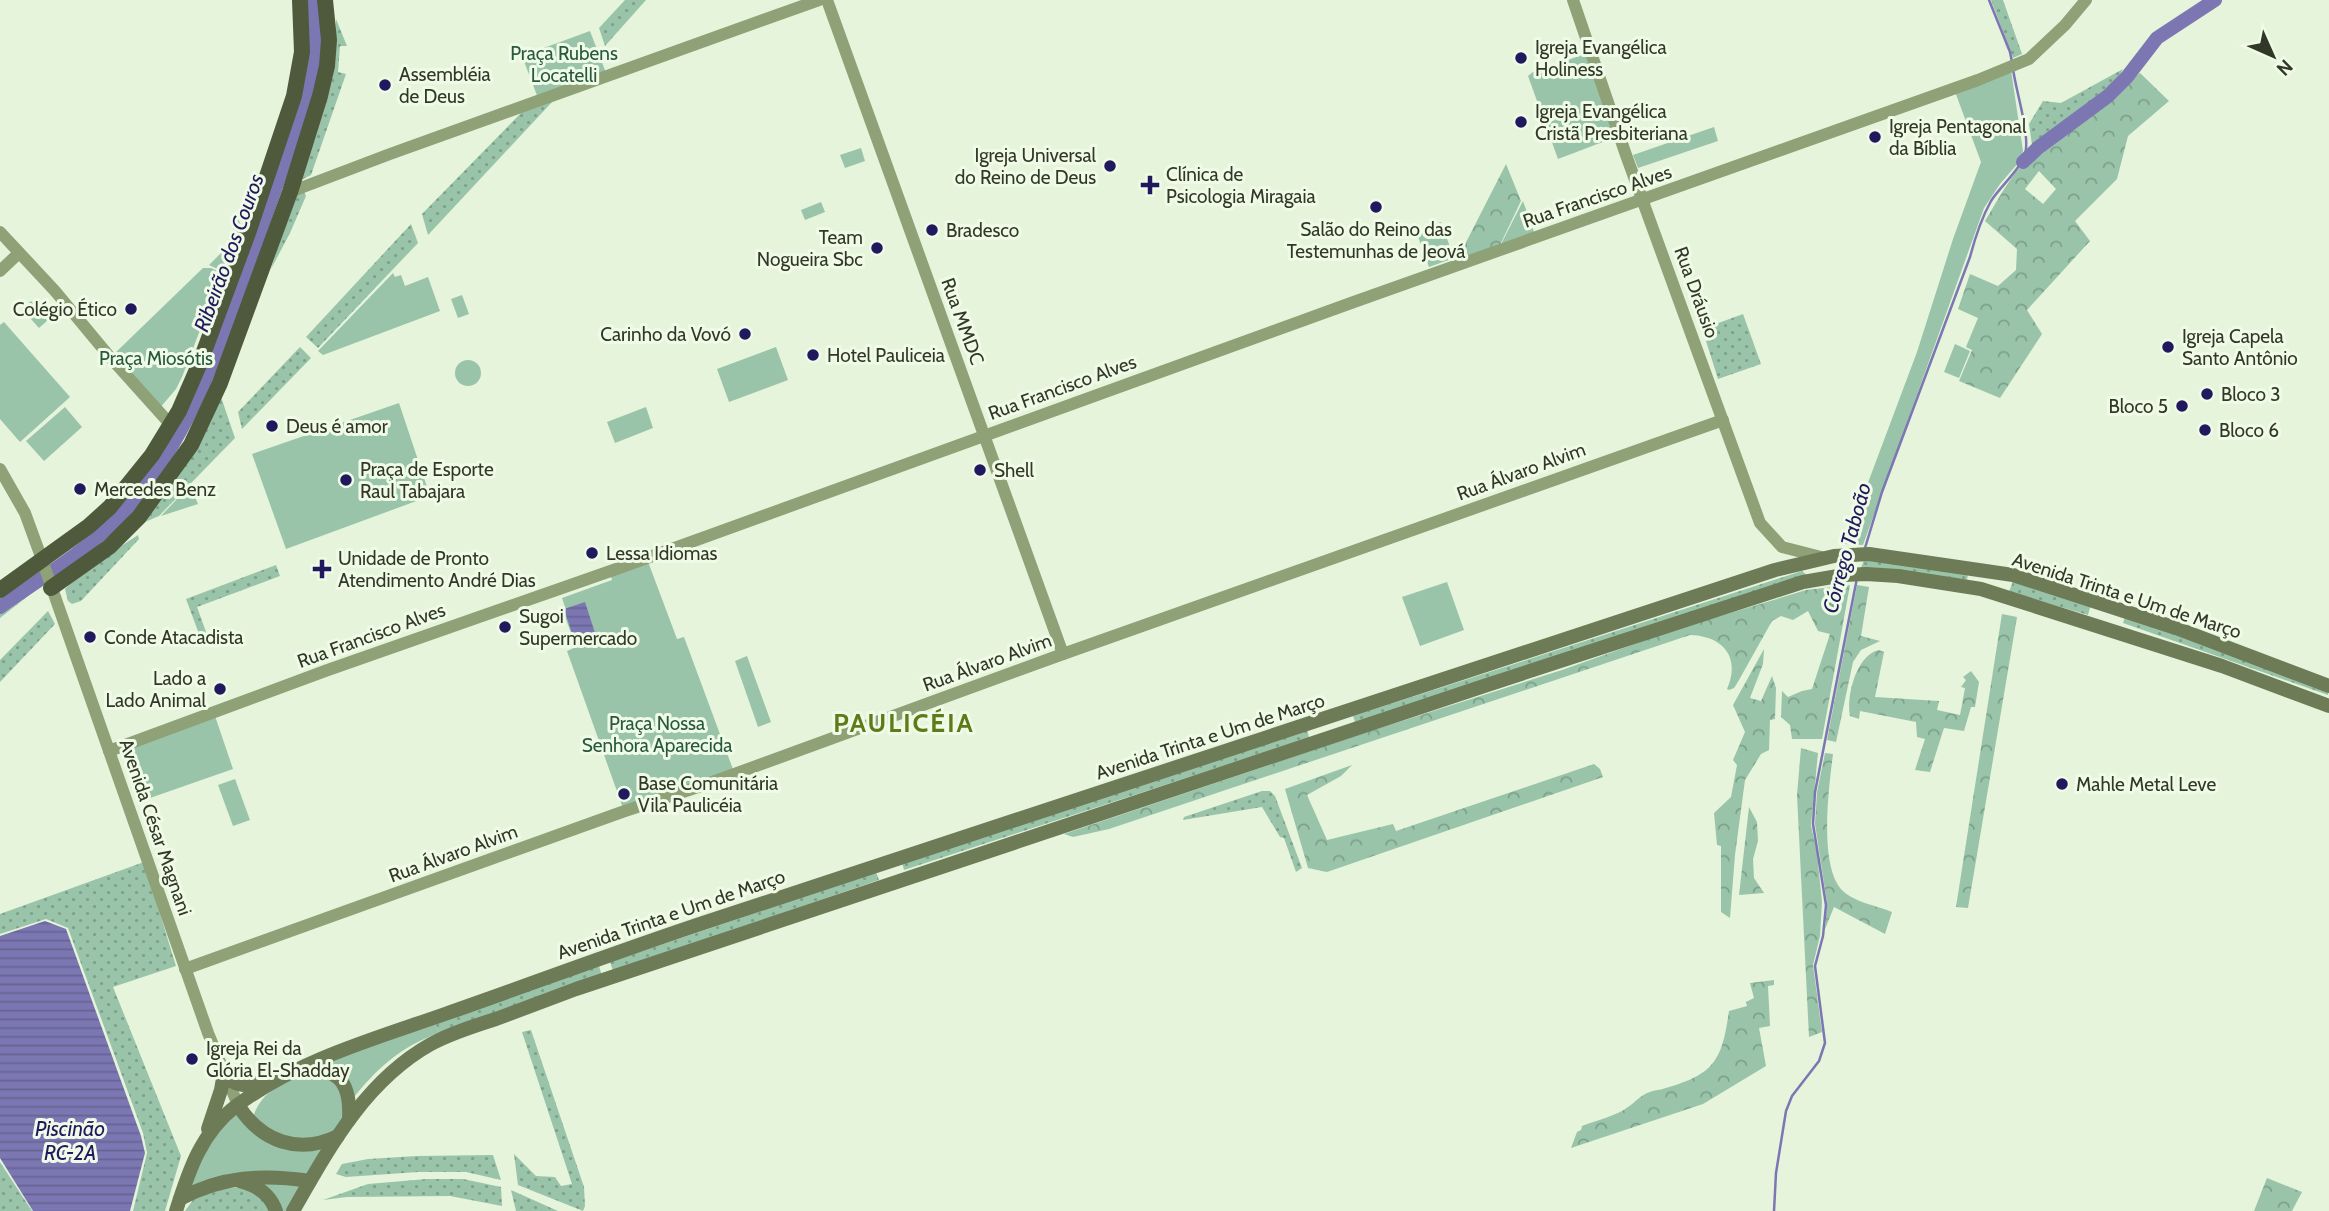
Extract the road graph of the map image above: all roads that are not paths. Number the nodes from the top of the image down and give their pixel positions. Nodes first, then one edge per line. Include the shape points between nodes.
1 (300, 0) edge
2 (325, 0) edge
3 (819, 0) edge
4 (827, 0) edge
5 (1573, 0) edge
6 (2086, 0) edge
7 (290, 192) junction
8 (1643, 201) junction
9 (0, 232) edge
10 (19, 253) junction
11 (0, 271) edge
12 (1723, 419) junction
13 (171, 425) junction
14 (985, 435) junction
15 (0, 469) edge
16 (1830, 557) junction
17 (43, 562) junction
18 (1852, 575) junction
19 (50, 585) junction
20 (0, 590) edge
21 (1063, 654) junction
22 (2329, 686) edge
23 (2287, 690) junction
24 (2329, 699) edge
25 (2329, 706) edge
26 (109, 751) junction
27 (185, 969) junction
28 (306, 1066) junction
29 (224, 1073) junction
30 (288, 1074) junction
31 (268, 1086) junction
32 (238, 1105) junction
33 (349, 1119) junction
34 (250, 1123) junction
35 (339, 1135) junction
36 (205, 1138) junction
37 (234, 1180) junction
38 (310, 1181) junction
39 (178, 1205) edge
40 (276, 1211) edge
41 (293, 1211) edge

1 - 13 highway via 302,52 295,96 200,365
2 - 7 highway via 327,66
3 - 7 street
4 - 14 street, Rua MMDC
5 - 8 street, Rua Dráusio
6 - 8 street, Rua Francisco Alves via 2025,61
7 - 19 highway via 234,347 191,445 139,517 109,547
8 - 12 street, Rua Dráusio
8 - 14 street, Rua Francisco Alves
9 - 10 street
10 - 11 street
10 - 13 street
12 - 16 street, Rua Dráusio via 1764,528 1789,551
12 - 21 street, Rua Álvaro Alvim
13 - 17 highway via 110,507
14 - 21 street, Rua MMDC
14 - 26 street, Rua Francisco Alves
15 - 17 street, Avenida César Magnani via 25,513
16 - 18 street
16 - 22 main road, Avenida Trinta e Um de Março via 1887,555 2033,579
16 - 28 main road, Avenida Trinta e Um de Março via 1775,570 850,874 566,970
17 - 19 street, Avenida César Magnani
17 - 20 highway
18 - 23 main road, Avenida Trinta e Um de Março via 1898,576 1998,593
18 - 33 main road, Avenida Trinta e Um de Março via 1803,582 1738,602 576,989 433,1043 393,1070
19 - 26 street, Avenida César Magnani
21 - 27 street, Rua Álvaro Alvim
23 - 24 main road
23 - 25 main road, Avenida Trinta e Um de Março
26 - 27 street, Avenida César Magnani
27 - 29 street, Avenida César Magnani
28 - 30 main road, Avenida Trinta e Um de Março
28 - 33 main road via 329,1071 342,1081
29 - 30 main road via 239,1085
29 - 32 street, Avenida César Magnani
29 - 36 main road
30 - 31 main road, Avenida Trinta e Um de Março
31 - 32 main road, Avenida Trinta e Um de Março
31 - 34 main road via 253,1108
32 - 34 main road
32 - 36 main road, Avenida Trinta e Um de Março
33 - 35 main road, Avenida Trinta e Um de Março
34 - 35 main road via 269,1137 298,1144 316,1144
35 - 38 main road, Avenida Trinta e Um de Março
36 - 39 main road, Avenida Trinta e Um de Março
37 - 38 main road via 280,1176
37 - 39 main road via 203,1187
37 - 40 main road via 260,1190
38 - 41 main road, Avenida Trinta e Um de Março

